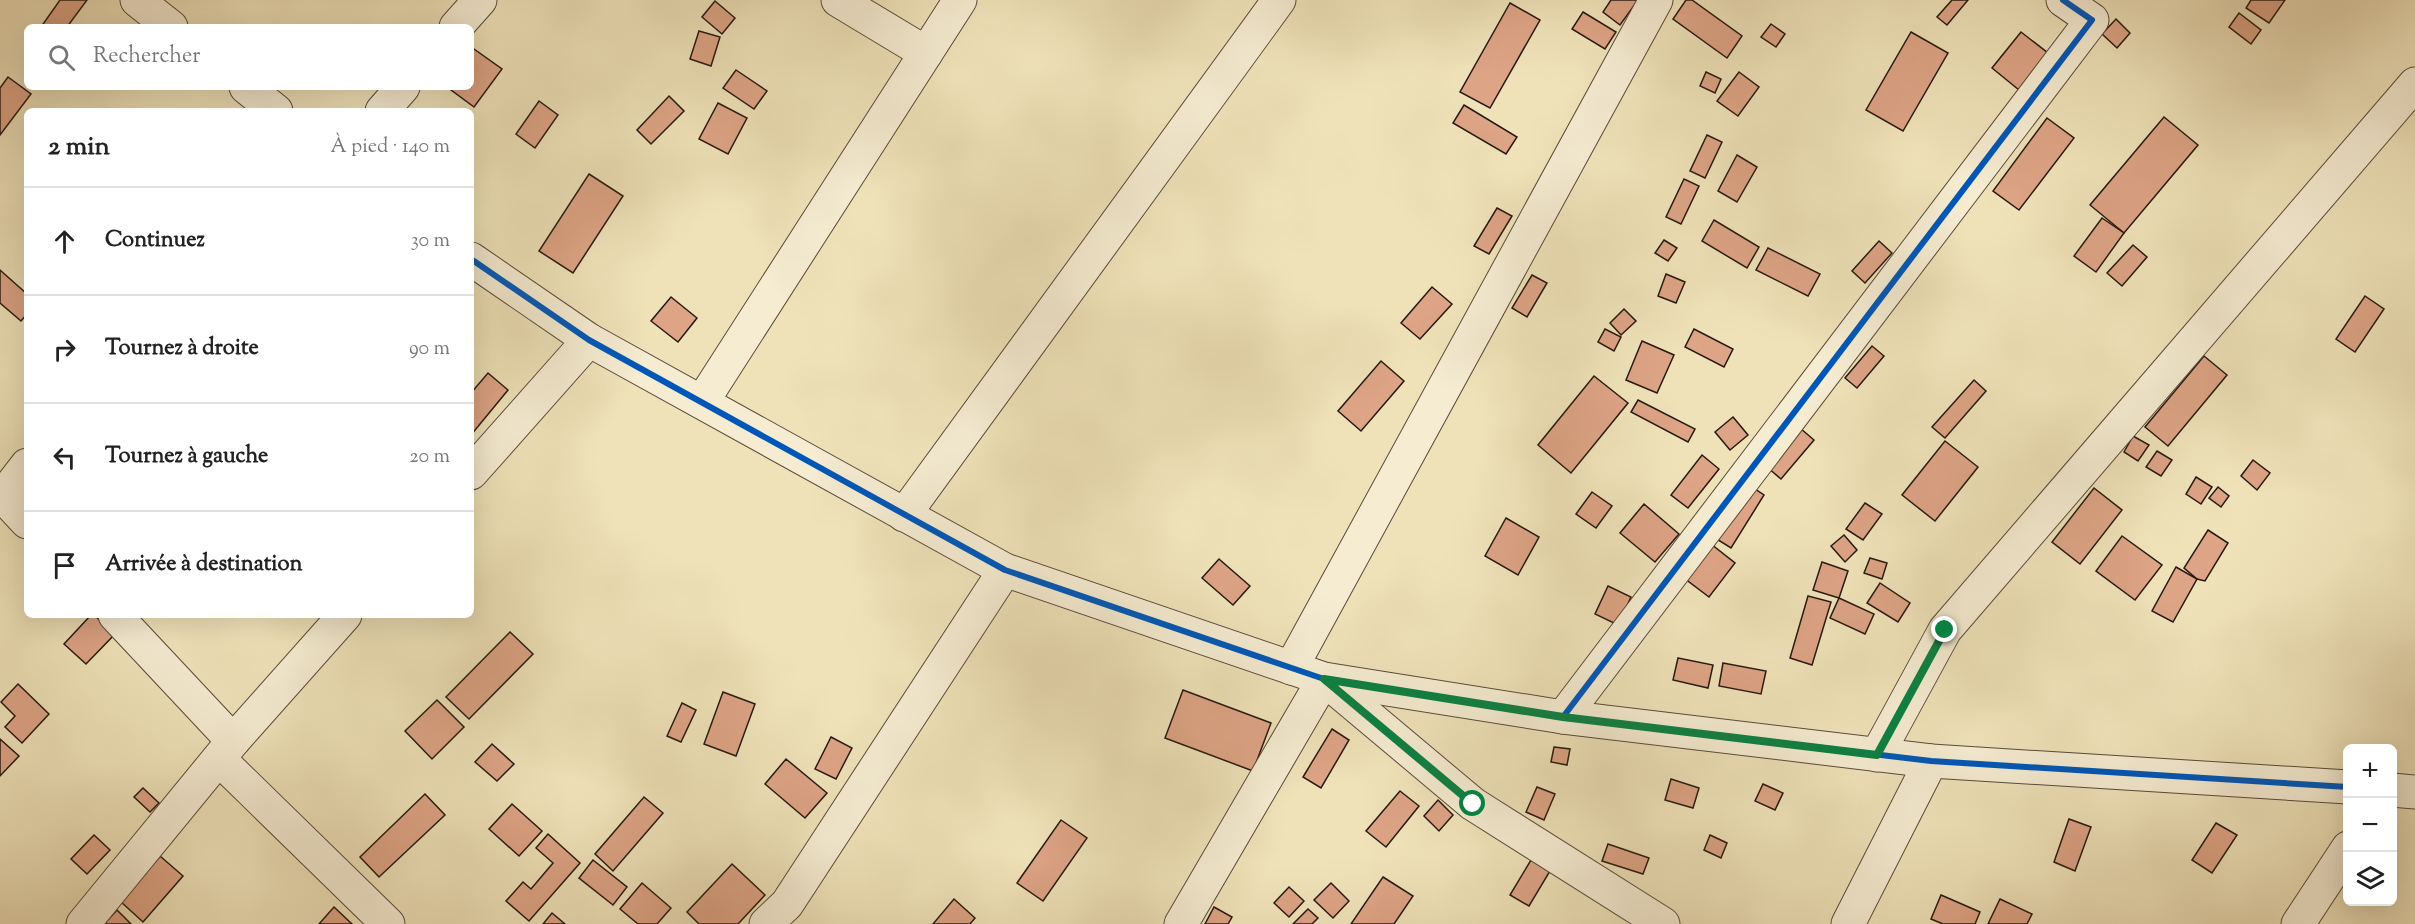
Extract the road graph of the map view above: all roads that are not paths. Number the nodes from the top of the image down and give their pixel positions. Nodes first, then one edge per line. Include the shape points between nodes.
1 (137, 0) edge
2 (480, 0) edge
3 (838, 0) edge
4 (960, 0) edge
5 (1279, 0) edge
6 (1656, 0) edge
7 (2063, 0) edge
8 (167, 24) edge
9 (459, 24) edge
10 (926, 53) junction
11 (2415, 84) edge
12 (250, 90) edge
13 (400, 90) edge
14 (272, 108) edge
15 (385, 108) edge
16 (474, 261) edge
17 (589, 340) junction
18 (702, 402) junction
19 (24, 469) edge
20 (474, 470) edge
21 (1, 497) edge
22 (904, 515) junction
23 (24, 519) edge
24 (1005, 570) junction
25 (117, 618) edge
26 (342, 618) edge
27 (1291, 668) junction
28 (1324, 679) junction
29 (1563, 717) junction
30 (226, 750) junction
31 (1877, 755) junction
32 (1931, 761) junction
33 (2343, 788) edge
34 (2397, 790) edge
35 (2415, 792) edge
36 (2345, 852) edge
37 (83, 924) edge
38 (388, 924) edge
39 (766, 924) edge
40 (1181, 924) edge
41 (1663, 924) edge
42 (1848, 924) edge
43 (2298, 924) edge

1 - 8 street
2 - 9 street
3 - 10 street
4 - 10 street
5 - 22 street
6 - 27 street
7 - 29 street via 2092,20
10 - 18 street
11 - 31 street via 1945,630
12 - 14 street
13 - 15 street
16 - 17 street
17 - 18 street
17 - 20 street
18 - 22 street
19 - 21 street
21 - 23 street
22 - 24 street
24 - 27 street
24 - 39 street via 787,904
25 - 30 street
26 - 30 street
27 - 28 street
28 - 29 street
28 - 40 street
28 - 41 street via 1473,804
29 - 31 street
30 - 37 street
30 - 38 street
31 - 32 street
32 - 33 street
32 - 42 street
34 - 35 street
36 - 43 street

